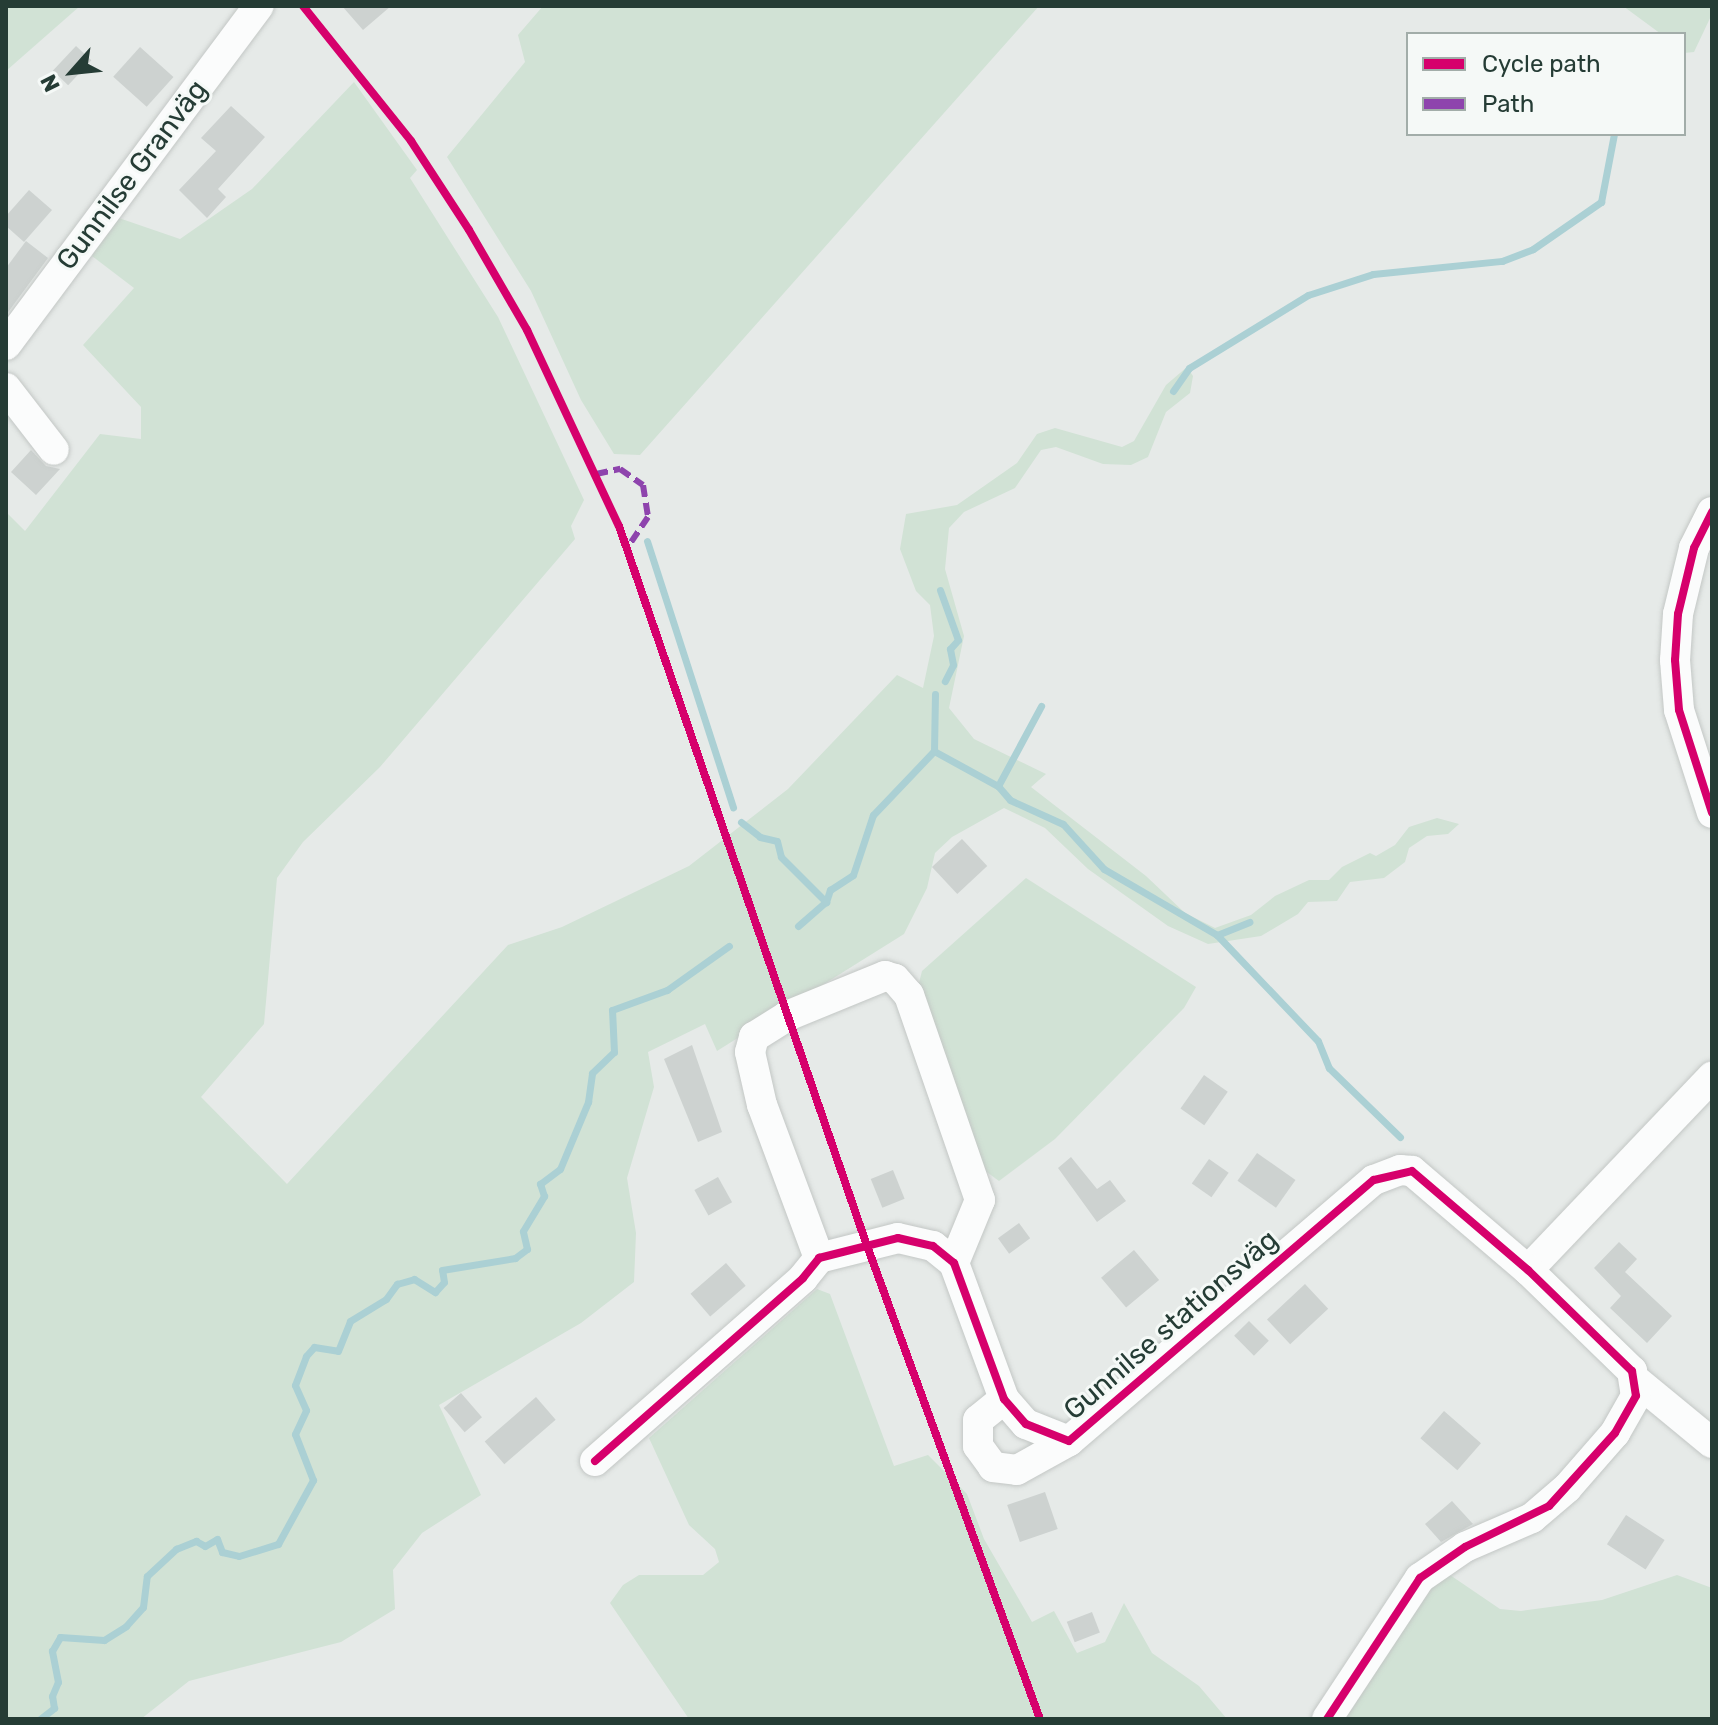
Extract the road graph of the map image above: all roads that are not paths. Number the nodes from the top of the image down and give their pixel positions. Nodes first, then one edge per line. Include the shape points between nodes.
1 (259, 6) edge
2 (6, 345) edge
3 (6, 388) edge
4 (54, 450) dead end
5 (1712, 512) edge
6 (1712, 813) edge
7 (1712, 1077) edge
8 (819, 1258) junction
9 (954, 1263) junction
10 (1528, 1270) junction
11 (1638, 1382) junction
12 (1004, 1399) junction
13 (1069, 1441) junction
14 (1712, 1443) edge
15 (595, 1461) dead end
16 (1327, 1719) edge

1 - 2 street, Gunnilse Granväg
3 - 4 street
5 - 6 street via 1694,548 1678,614 1675,660 1679,710
7 - 10 street
8 - 9 street via 898,1238 933,1246
8 - 9 street via 762,1105 750,1052 754,1037 787,1016 885,976 909,995 980,1200
8 - 15 street via 803,1278
9 - 12 street, Gunnilse stationsväg
10 - 11 street, Gunnilse stationsväg
10 - 13 street, Gunnilse stationsväg via 1412,1171 1388,1174
11 - 14 street, Gunnilse stationsväg
11 - 16 street via 1615,1433 1549,1506 1465,1547 1420,1578
12 - 13 street, Gunnilse stationsväg via 1026,1424
12 - 13 street via 978,1420 978,1446 993,1467 1027,1466

